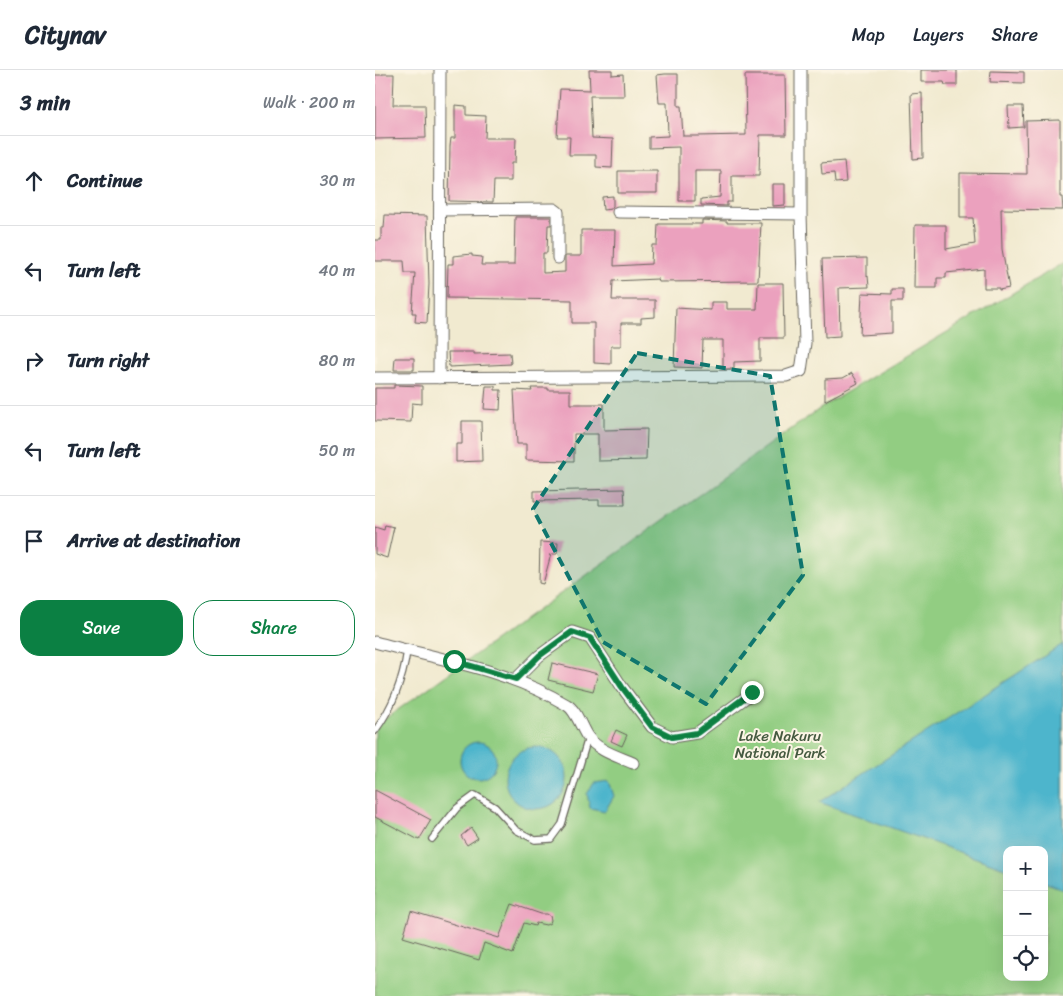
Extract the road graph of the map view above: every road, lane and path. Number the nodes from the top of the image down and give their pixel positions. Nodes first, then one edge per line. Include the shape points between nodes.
1 (440, 70) edge
2 (801, 70) edge
3 (440, 210) junction
4 (618, 212) dead end
5 (801, 214) junction
6 (558, 258) dead end
7 (375, 378) edge
8 (439, 378) junction
9 (375, 642) edge
10 (407, 651) junction
11 (516, 679) junction
12 (752, 692) dead end
13 (375, 731) edge
14 (588, 738) junction
15 (633, 763) dead end
16 (432, 839) dead end

1 - 3 street
2 - 5 street
3 - 6 street via 554,209 558,212
3 - 8 street
4 - 5 street
5 - 8 street via 805,343 801,371 787,376
7 - 8 street
9 - 10 street
10 - 11 street
10 - 13 lane via 403,674
11 - 12 street via 539,656 572,632 590,638 652,727 672,737 697,733
11 - 14 street via 569,706
14 - 15 street via 602,750
14 - 16 lane via 562,824 551,839 535,840 516,830 495,807 475,796 457,808

